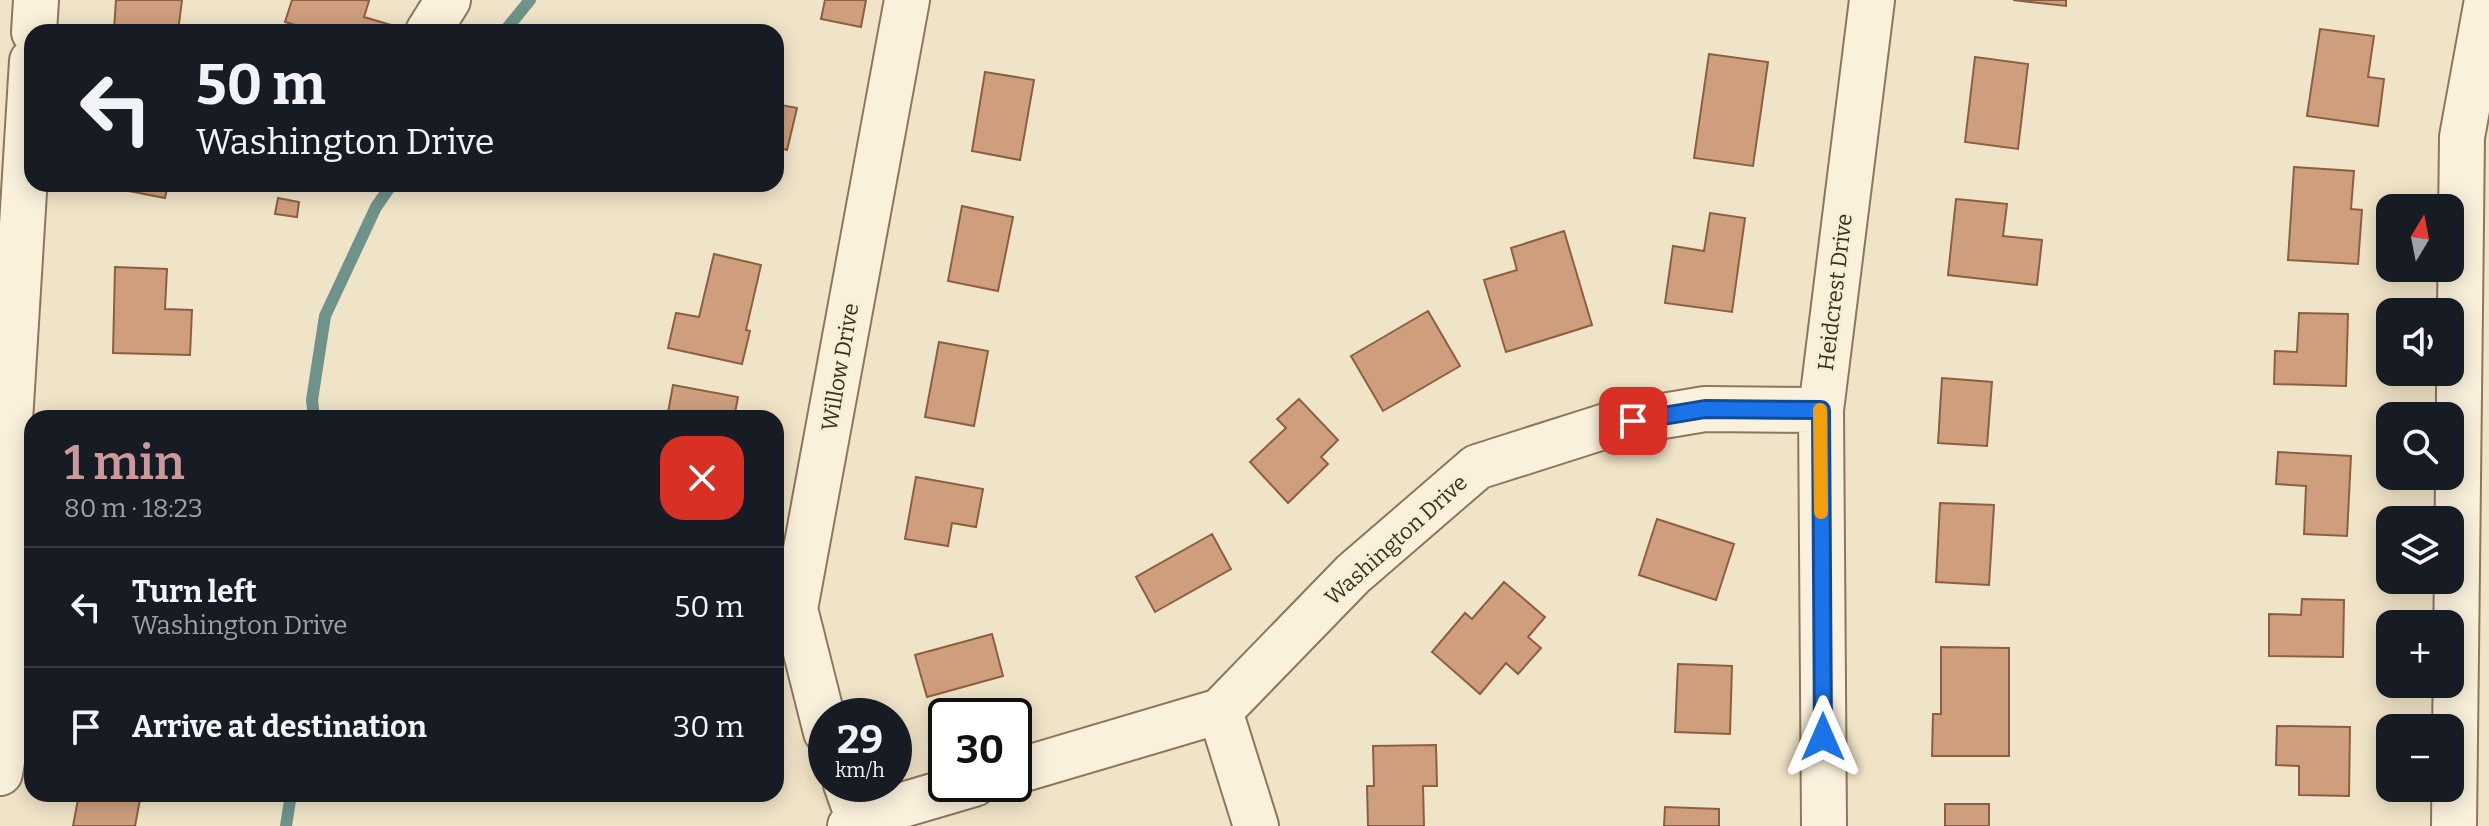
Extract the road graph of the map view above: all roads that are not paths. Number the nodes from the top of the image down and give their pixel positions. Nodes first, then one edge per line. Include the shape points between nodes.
1 (36, 0) edge
2 (448, 0) edge
3 (907, 0) edge
4 (1872, 0) edge
5 (2487, 0) edge
6 (34, 24) edge
7 (433, 24) edge
8 (2476, 139) edge
9 (24, 192) edge
10 (1821, 410) junction
11 (817, 698) edge
12 (1220, 711) junction
13 (1032, 767) edge
14 (0, 773) edge
15 (928, 793) edge
16 (851, 809) edge
17 (1256, 826) edge
18 (1824, 826) edge
19 (2454, 826) edge

1 - 6 street
2 - 7 street
3 - 11 street, Willow Drive via 795,609
4 - 10 street, Heidcrest Drive
5 - 8 street
8 - 19 street
9 - 14 street via 10,421 14,691
10 - 12 street, Washington Drive via 1705,409 1609,425 1477,467 1353,574
10 - 18 street, Heidcrest Drive
12 - 13 street, Washington Drive
12 - 17 street
15 - 16 street

